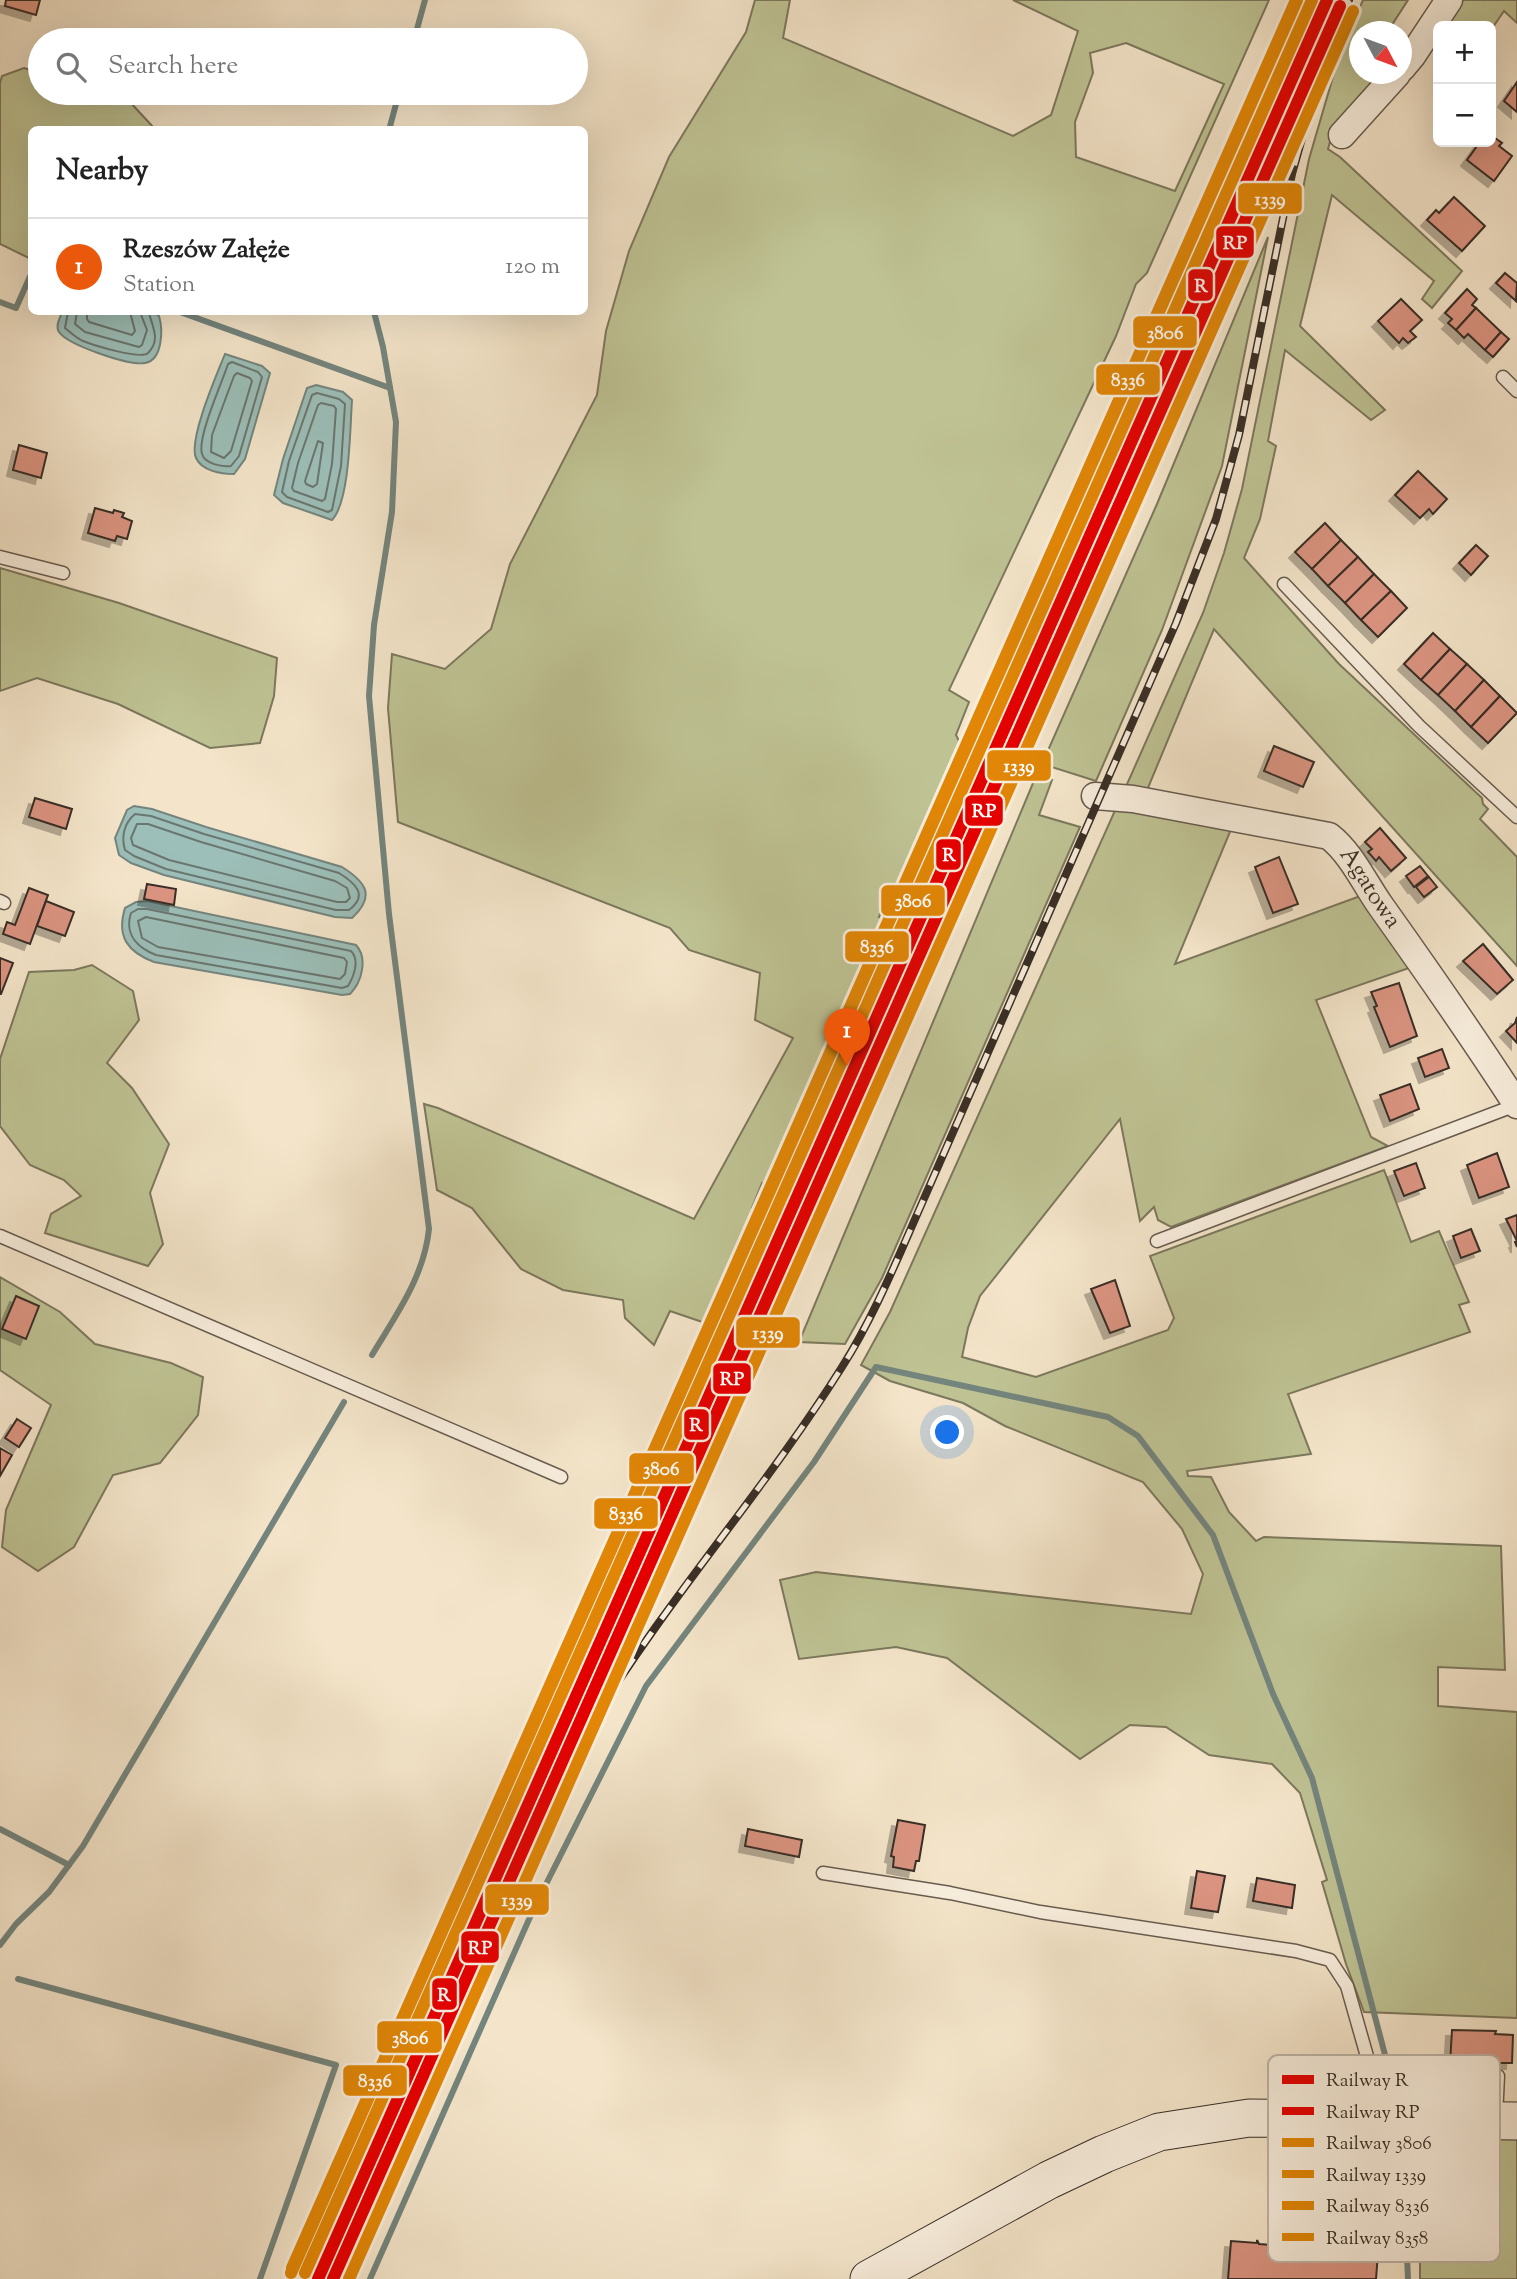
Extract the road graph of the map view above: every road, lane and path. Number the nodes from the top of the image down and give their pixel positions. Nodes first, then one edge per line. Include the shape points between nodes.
1 (1449, 0) edge
2 (1412, 56) edge
3 (1388, 84) edge
4 (1342, 135) dead end
5 (1503, 377) dead end
6 (1517, 391) edge
7 (0, 557) edge
8 (64, 573) dead end
9 (1284, 584) dead end
10 (1095, 796) dead end
11 (1517, 817) edge
12 (1517, 1105) edge
13 (0, 1236) edge
14 (1157, 1241) dead end
15 (561, 1477) dead end
16 (823, 1873) dead end
17 (1367, 2055) edge
18 (1500, 2086) edge
19 (1268, 2118) edge
20 (1507, 2121) edge
21 (869, 2279) edge

1 - 2 street
3 - 4 street
5 - 6 lane
7 - 8 lane
9 - 11 lane via 1419,726
10 - 12 street, Agatowa via 1329,836 1341,845
12 - 14 lane
13 - 15 lane
16 - 17 lane via 1330,1960 1347,1986
18 - 20 lane
19 - 21 street via 1159,2132 1104,2154

